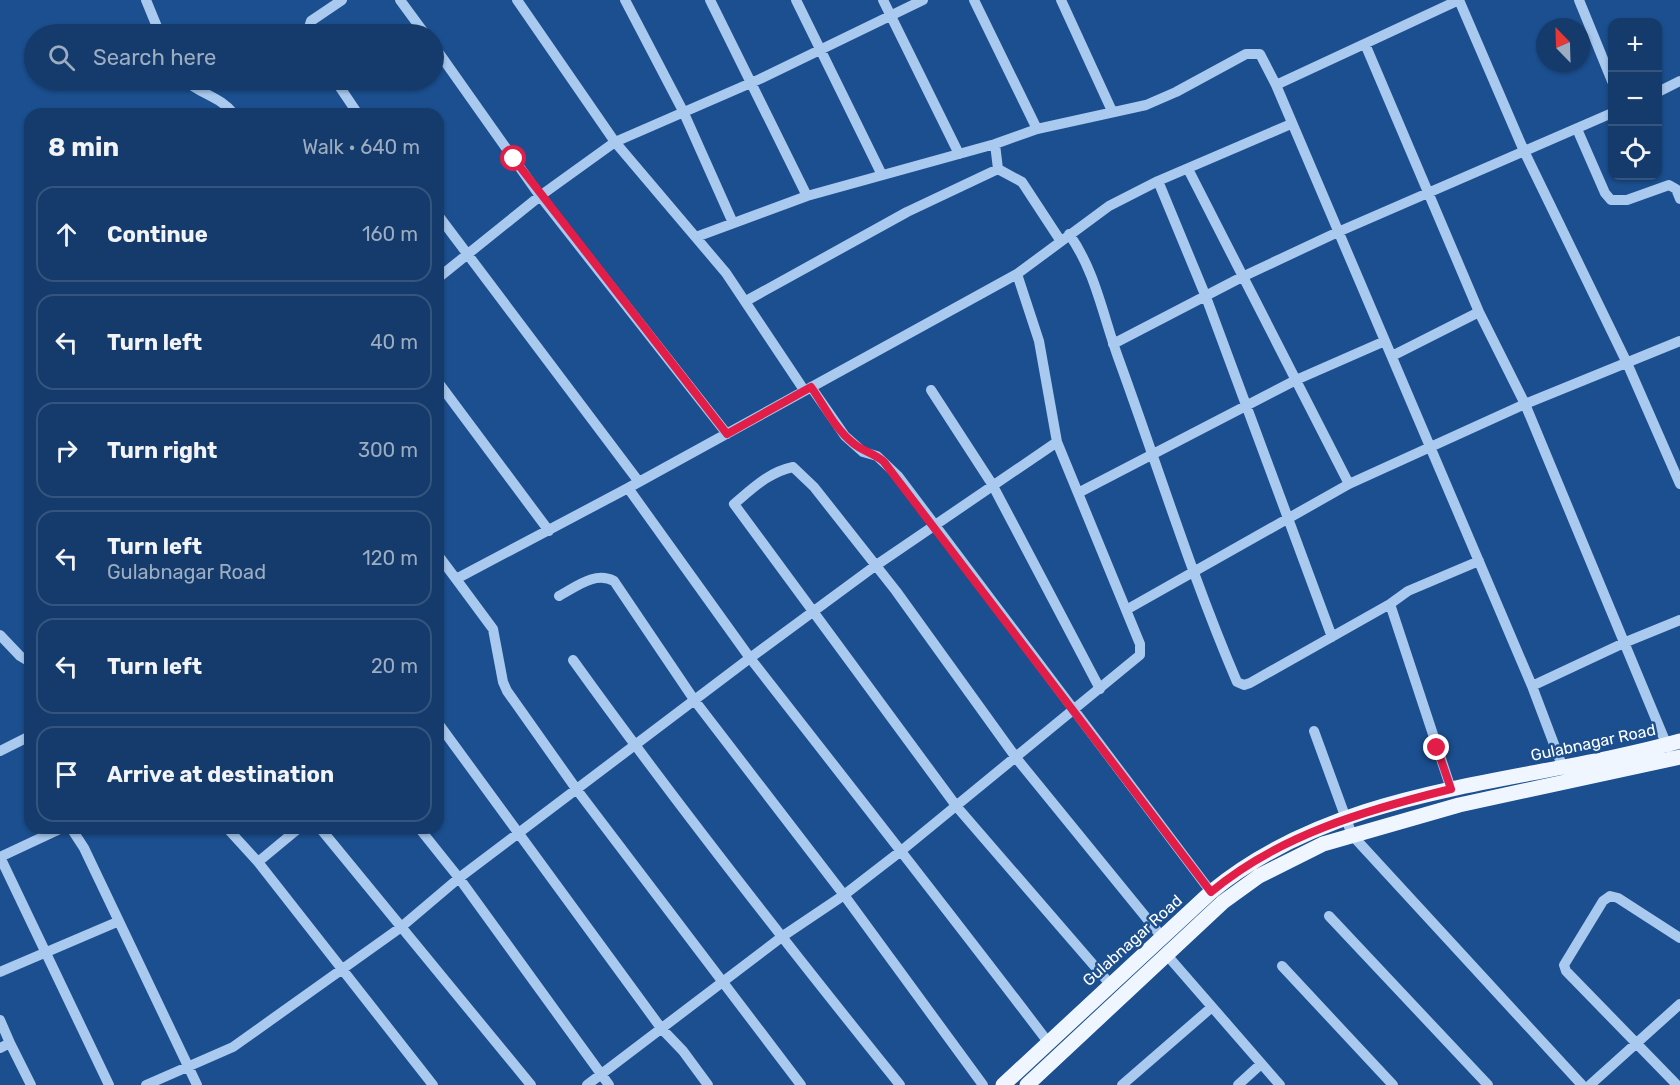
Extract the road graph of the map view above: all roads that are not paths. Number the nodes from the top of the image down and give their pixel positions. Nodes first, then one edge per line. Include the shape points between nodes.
1 (146, 0) edge
2 (342, 0) edge
3 (400, 0) edge
4 (517, 0) edge
5 (625, 0) edge
6 (710, 0) edge
7 (796, 0) edge
8 (883, 0) edge
9 (923, 0) edge
10 (974, 0) edge
11 (1060, 0) edge
12 (1459, 0) edge
13 (1579, 0) edge
14 (891, 17) junction
15 (156, 24) edge
16 (310, 24) edge
17 (418, 24) edge
18 (1365, 44) junction
19 (820, 49) junction
20 (444, 60) edge
21 (1608, 72) edge
22 (1680, 81) edge
23 (752, 82) junction
24 (1276, 86) junction
25 (199, 90) edge
26 (342, 90) edge
27 (1662, 90) edge
28 (230, 108) edge
29 (354, 108) edge
30 (683, 111) junction
31 (1112, 111) junction
32 (1608, 115) edge
33 (1291, 123) junction
34 (1037, 129) junction
35 (1577, 129) junction
36 (615, 142) junction
37 (995, 144) junction
38 (1524, 151) junction
39 (959, 154) junction
40 (998, 169) junction
41 (1188, 169) junction
42 (882, 175) junction
43 (1158, 182) junction
44 (1428, 192) junction
45 (540, 196) junction
46 (807, 196) junction
47 (1680, 199) edge
48 (444, 223) edge
49 (733, 223) junction
50 (1338, 232) junction
51 (696, 237) junction
52 (1064, 237) junction
53 (469, 254) junction
54 (444, 273) edge
55 (1017, 274) junction
56 (1242, 277) junction
57 (1206, 297) junction
58 (746, 301) junction
59 (1479, 312) junction
60 (1385, 341) junction
61 (1680, 341) edge
62 (1113, 344) junction
63 (1392, 356) junction
64 (1627, 363) junction
65 (1296, 380) junction
66 (807, 389) junction
67 (444, 390) edge
68 (931, 390) dead end
69 (1247, 405) junction
70 (1525, 405) junction
71 (727, 434) junction
72 (1057, 442) junction
73 (1430, 447) junction
74 (1153, 454) junction
75 (639, 482) junction
76 (992, 484) junction
77 (1349, 484) junction
78 (1680, 484) edge
79 (628, 488) junction
80 (1078, 493) junction
81 (1287, 520) junction
82 (936, 526) junction
83 (549, 531) junction
84 (1479, 561) junction
85 (444, 563) edge
86 (875, 566) junction
87 (1194, 574) junction
88 (456, 579) junction
89 (559, 596) dead end
90 (1390, 604) junction
91 (1126, 610) junction
92 (813, 611) junction
93 (1680, 620) edge
94 (0, 635) edge
95 (1332, 637) junction
96 (1626, 642) junction
97 (24, 658) edge
98 (750, 658) junction
99 (573, 660) dead end
100 (1532, 686) junction
101 (1100, 689) junction
102 (695, 700) junction
103 (1075, 710) junction
104 (444, 731) edge
105 (1314, 731) dead end
106 (24, 739) edge
107 (1673, 743) edge
108 (635, 746) junction
109 (0, 751) edge
110 (1676, 758) edge
111 (1017, 759) junction
112 (1563, 768) junction
113 (1451, 789) junction
114 (577, 790) junction
115 (957, 807) junction
116 (1346, 819) junction
117 (49, 834) edge
118 (75, 834) edge
119 (232, 834) edge
120 (292, 834) edge
121 (325, 834) edge
122 (424, 834) edge
123 (518, 834) junction
124 (1352, 834) junction
125 (902, 851) junction
126 (0, 857) edge
127 (258, 862) junction
128 (459, 878) junction
129 (1211, 892) junction
130 (844, 895) junction
131 (1329, 916) dead end
132 (117, 922) junction
133 (400, 928) junction
134 (783, 936) junction
135 (1162, 937) junction
136 (1680, 938) edge
137 (46, 951) junction
138 (1166, 954) junction
139 (1282, 966) dead end
140 (342, 970) junction
141 (0, 972) edge
142 (722, 982) junction
143 (1110, 984) junction
144 (1680, 1004) edge
145 (1212, 1006) junction
146 (0, 1020) edge
147 (661, 1028) junction
148 (1048, 1042) junction
149 (1637, 1042) junction
150 (5, 1046) edge
151 (1261, 1064) junction
152 (188, 1067) junction
153 (601, 1073) junction
154 (31, 1085) edge
155 (109, 1085) edge
156 (146, 1085) edge
157 (196, 1085) edge
158 (433, 1085) edge
159 (531, 1085) edge
160 (586, 1085) edge
161 (609, 1085) edge
162 (708, 1085) edge
163 (801, 1085) edge
164 (900, 1085) edge
165 (983, 1085) edge
166 (1003, 1085) edge
167 (1027, 1085) edge
168 (1122, 1085) edge
169 (1238, 1085) edge
170 (1280, 1085) edge
171 (1393, 1085) edge
172 (1488, 1085) edge
173 (1582, 1085) edge
174 (1590, 1085) edge
175 (1677, 1085) edge

1 - 15 street
2 - 16 street
3 - 17 street
4 - 36 street
5 - 30 street
6 - 23 street
7 - 19 street
8 - 14 street
9 - 14 street
10 - 34 street
11 - 31 street
12 - 18 street
12 - 38 street
13 - 21 street
14 - 19 street
14 - 39 street
18 - 24 street
18 - 44 street
19 - 23 street
19 - 42 street
20 - 45 street
22 - 27 street
23 - 30 street
23 - 46 street
24 - 31 street via 1264,57 1251,52 1161,99
24 - 33 street
25 - 28 street
26 - 29 street
30 - 36 street
30 - 49 street
31 - 34 street
32 - 35 street
33 - 41 street
33 - 50 street
34 - 37 street
35 - 38 street
35 - 47 street via 1611,200 1627,200 1669,185 1676,189
36 - 45 street
36 - 51 street
37 - 39 street
37 - 40 street
38 - 44 street
38 - 64 street
39 - 42 street
40 - 52 street via 1022,182
40 - 58 street via 908,212
41 - 43 street
41 - 56 street
42 - 46 street
43 - 52 street via 1100,211
43 - 57 street
44 - 50 street
44 - 59 street
45 - 53 street
45 - 71 street
46 - 49 street
48 - 53 street
49 - 51 street
50 - 56 street
50 - 60 street
51 - 58 street
52 - 55 street
52 - 62 street via 1091,270
53 - 54 street
53 - 75 street
55 - 66 street
55 - 72 street via 1039,341
56 - 57 street
56 - 65 street
57 - 62 street
57 - 69 street
58 - 66 street
59 - 63 street
59 - 70 street
60 - 63 street
60 - 65 street
61 - 64 street
62 - 74 street
63 - 73 street
64 - 70 street
64 - 78 street
65 - 69 street
65 - 77 street
66 - 71 street
66 - 82 street via 845,436 863,452 884,462
67 - 83 street
68 - 76 street
69 - 74 street
69 - 81 street
70 - 73 street
70 - 96 street
71 - 75 street
72 - 76 street
72 - 80 street
73 - 77 street
73 - 84 street
74 - 80 street
74 - 87 street
75 - 79 street
76 - 82 street
76 - 101 street
77 - 81 street
79 - 83 street
79 - 98 street
80 - 91 street
81 - 87 street
81 - 95 street
82 - 86 street
82 - 103 street
83 - 88 street
84 - 90 street via 1408,591
84 - 100 street
85 - 88 street
86 - 92 street
86 - 92 street via 794,467 772,473 734,504
86 - 111 street
87 - 91 street
87 - 95 street via 1240,684 1250,683
88 - 114 street via 493,629 507,692
89 - 102 street via 594,577 614,581
90 - 95 street
90 - 113 street
91 - 101 street via 1140,644 1140,655
92 - 98 street
92 - 115 street
93 - 96 street
94 - 97 street
96 - 100 street
96 - 107 street
98 - 102 street
98 - 125 street
99 - 108 street
100 - 112 street
101 - 103 street
102 - 108 street
102 - 130 street
103 - 111 street
103 - 129 street
104 - 123 street
105 - 116 street
106 - 109 street
107 - 110 street
107 - 112 main road, Gulabnagar Road
108 - 114 street
108 - 134 street
110 - 124 main road, Gulabnagar Road via 1459,805
111 - 115 street
111 - 135 street
112 - 113 main road, Gulabnagar Road
113 - 116 main road, Gulabnagar Road
114 - 123 street
114 - 142 street
115 - 125 street
115 - 143 street
116 - 124 street
116 - 129 main road, Gulabnagar Road via 1267,853
117 - 126 street
118 - 132 street
119 - 127 street
120 - 127 street
121 - 133 street
122 - 128 street
123 - 128 street
123 - 147 street
124 - 138 main road, Gulabnagar Road via 1259,876 1223,902
124 - 173 street
125 - 130 street
125 - 148 street
126 - 137 street
127 - 140 street
128 - 133 street
128 - 153 street
129 - 135 main road, Gulabnagar Road
130 - 134 street
130 - 165 street
131 - 172 street
132 - 137 street
132 - 152 street
133 - 140 street
133 - 159 street
134 - 142 street
134 - 164 street
135 - 143 main road, Gulabnagar Road
136 - 149 street via 1618,897 1610,896 1565,961 1566,971
137 - 141 street
137 - 155 street
138 - 145 street
138 - 167 main road, Gulabnagar Road
139 - 171 street
140 - 152 street via 233,1047
140 - 158 street
142 - 147 street
142 - 163 street
143 - 148 main road, Gulabnagar Road
144 - 149 street
145 - 151 street
145 - 168 street
146 - 150 street
147 - 153 street
147 - 162 street
148 - 166 main road, Gulabnagar Road
149 - 174 street
149 - 175 street
150 - 154 street
151 - 169 street
151 - 170 street
152 - 156 street
152 - 157 street
153 - 160 street
153 - 161 street

